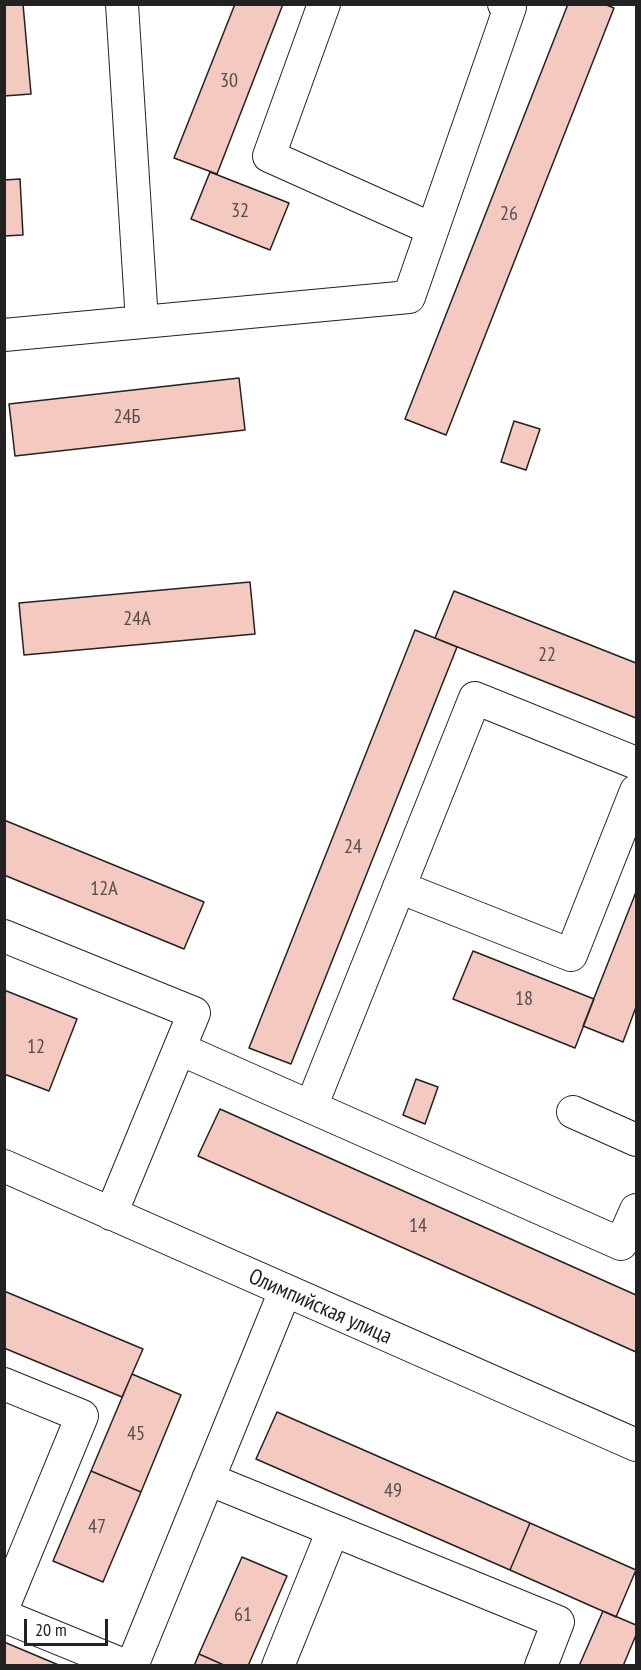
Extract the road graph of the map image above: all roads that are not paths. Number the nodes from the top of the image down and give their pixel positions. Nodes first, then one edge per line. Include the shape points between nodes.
1 (122, 4) edge
2 (324, 4) edge
3 (504, 4) edge
4 (432, 230) junction
5 (142, 322) junction
6 (4, 335) edge
7 (636, 763) edge
8 (636, 791) edge
9 (399, 887) junction
10 (4, 936) edge
11 (180, 1049) junction
12 (311, 1107) junction
13 (573, 1112) dead end
14 (636, 1140) edge
15 (4, 1166) edge
16 (636, 1210) edge
17 (111, 1214) junction
18 (285, 1291) junction
19 (4, 1384) edge
20 (636, 1445) edge
21 (208, 1479) junction
22 (333, 1530) junction
23 (4, 1605) edge
24 (4, 1616) edge
25 (126, 1665) edge
26 (132, 1665) edge
27 (278, 1665) edge
28 (541, 1665) edge

1 - 5 street
2 - 4 street via 269,156
3 - 4 street via 510,7
4 - 5 street via 409,297
5 - 6 street
7 - 9 street via 475,698
8 - 9 street via 571,955
9 - 12 street
10 - 11 street via 194,1013
11 - 12 street
11 - 17 street
12 - 16 street via 621,1244
13 - 14 street
15 - 17 street, Олимпийская улица
17 - 18 street, Олимпийская улица
18 - 20 street, Олимпийская улица
18 - 21 street
19 - 23 street via 82,1416
21 - 22 street
21 - 26 street
22 - 27 street
22 - 28 street via 558,1622
24 - 25 street

